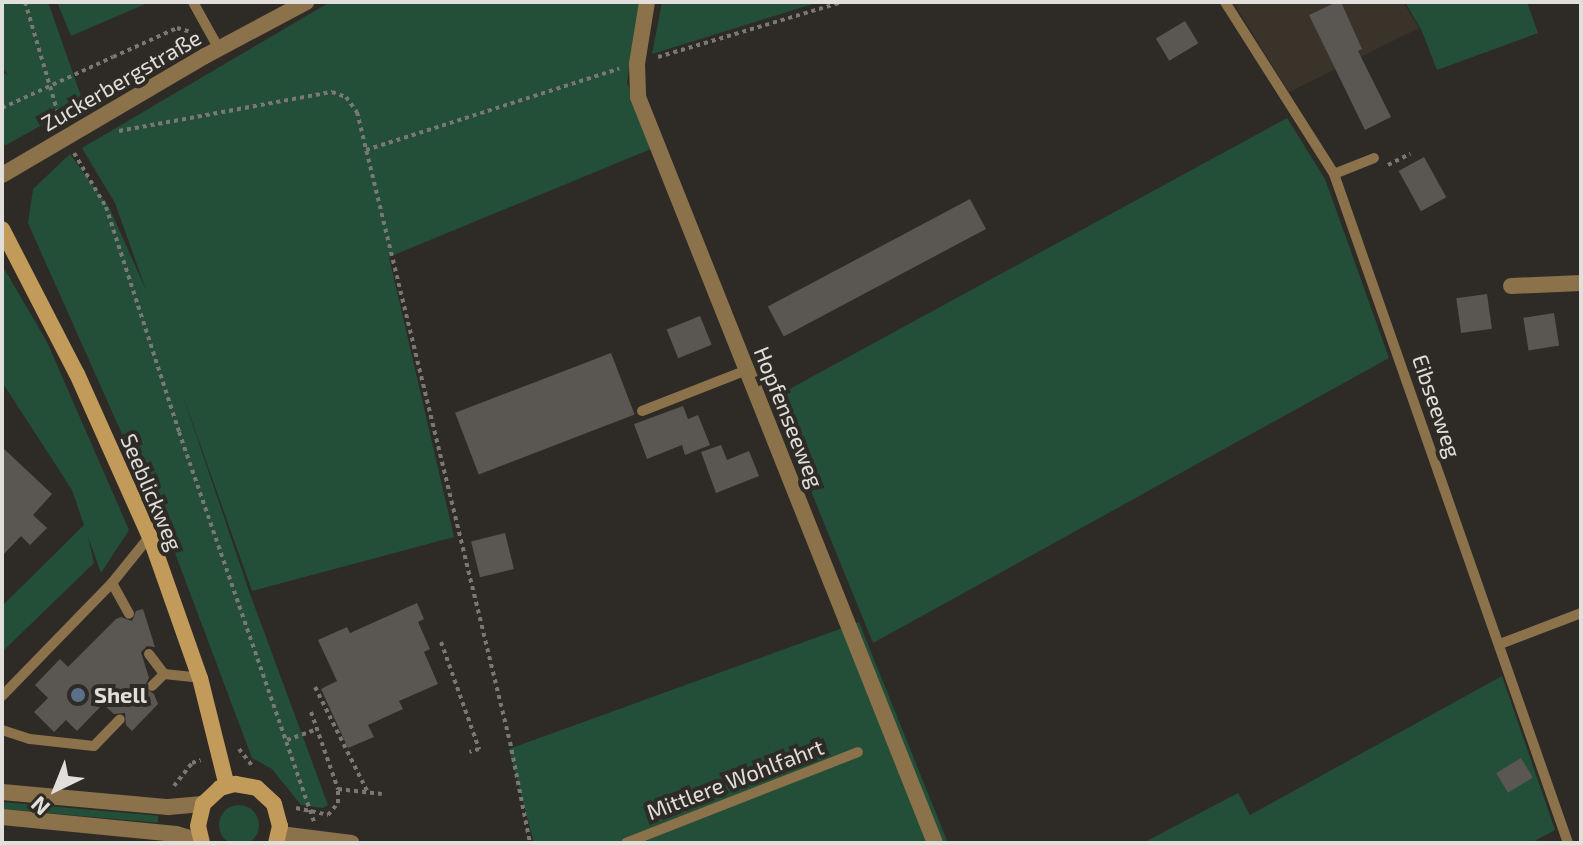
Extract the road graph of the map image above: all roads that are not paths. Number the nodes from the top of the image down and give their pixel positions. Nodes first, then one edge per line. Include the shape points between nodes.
1 (193, 2) edge
2 (306, 2) edge
3 (647, 2) edge
4 (1225, 2) edge
5 (281, 9) edge
6 (219, 49) junction
7 (1374, 158) dead end
8 (1334, 174) junction
9 (2, 175) edge
10 (2, 229) edge
11 (1581, 283) edge
12 (1511, 286) dead end
13 (747, 370) junction
14 (642, 411) dead end
15 (149, 537) junction
16 (112, 583) junction
17 (1581, 613) edge
18 (129, 614) dead end
19 (1500, 644) junction
20 (149, 654) dead end
21 (164, 674) junction
22 (200, 678) junction
23 (152, 686) dead end
24 (2, 696) edge
25 (120, 719) dead end
26 (2, 730) edge
27 (858, 752) dead end
28 (227, 786) junction
29 (2, 792) edge
30 (203, 804) junction
31 (2, 817) edge
32 (278, 838) edge
33 (201, 842) edge
34 (351, 843) edge
35 (626, 843) edge
36 (935, 843) edge
37 (1568, 843) edge

1 - 6 lane
2 - 5 street, Zuckerbergstraße
3 - 13 street, Hopfenseeweg via 637,64 638,97
4 - 8 lane, Eibseeweg
5 - 6 street, Zuckerbergstraße
6 - 9 street, Zuckerbergstraße
7 - 8 lane
8 - 19 lane, Eibseeweg
10 - 15 main road, Seeblickweg via 77,374
11 - 12 street
13 - 14 lane
13 - 36 street, Hopfenseeweg
15 - 16 lane
15 - 22 main road, Seeblickweg
16 - 18 lane
16 - 24 lane
17 - 19 lane
19 - 37 lane, Eibseeweg
20 - 21 lane
21 - 22 lane
21 - 23 lane
22 - 28 main road, Seeblickweg
25 - 26 lane via 94,746 30,739
27 - 35 lane, Mittlere Wohlfahrt
28 - 30 main road
28 - 32 main road via 250,786 270,798 278,813
29 - 30 street via 168,807
30 - 33 main road via 198,818
31 - 33 street via 176,834
32 - 34 street

